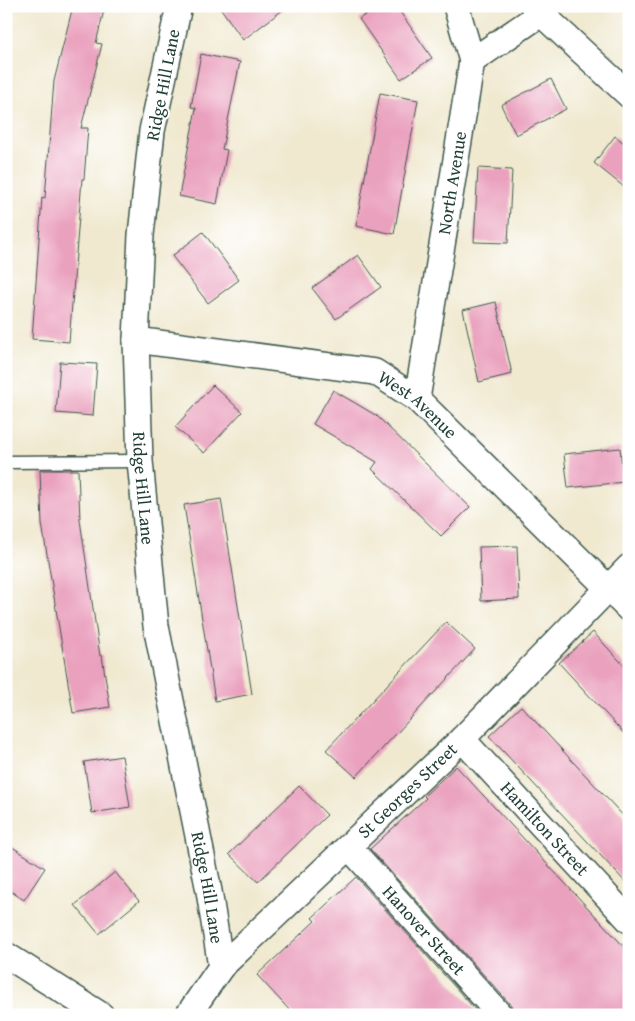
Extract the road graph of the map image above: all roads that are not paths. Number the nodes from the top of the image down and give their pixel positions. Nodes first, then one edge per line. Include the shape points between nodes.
1 (179, 6) edge
2 (456, 6) edge
3 (541, 9) edge
4 (472, 61) junction
5 (629, 95) edge
6 (136, 340) junction
7 (417, 399) junction
8 (140, 461) junction
9 (6, 462) edge
10 (629, 567) edge
11 (609, 588) junction
12 (629, 609) edge
13 (462, 739) junction
14 (349, 847) junction
15 (629, 920) edge
16 (6, 955) edge
17 (221, 967) junction
18 (102, 1015) edge
19 (188, 1015) edge
20 (500, 1015) edge

1 - 6 street, Ridge Hill Lane via 152,131 141,234
2 - 4 street
3 - 4 street
3 - 5 street
4 - 7 street, North Avenue
6 - 7 street, West Avenue via 375,372
6 - 8 street, Ridge Hill Lane
7 - 11 street, West Avenue
8 - 9 lane
8 - 17 street, Ridge Hill Lane via 156,626
10 - 11 street, St Georges Street
11 - 12 street, West Avenue
11 - 13 street, St Georges Street
13 - 14 street, St Georges Street
13 - 15 street, Hamilton Street
14 - 17 street, St Georges Street
14 - 20 street, Hanover Street
16 - 18 street
17 - 19 street, St Georges Street

